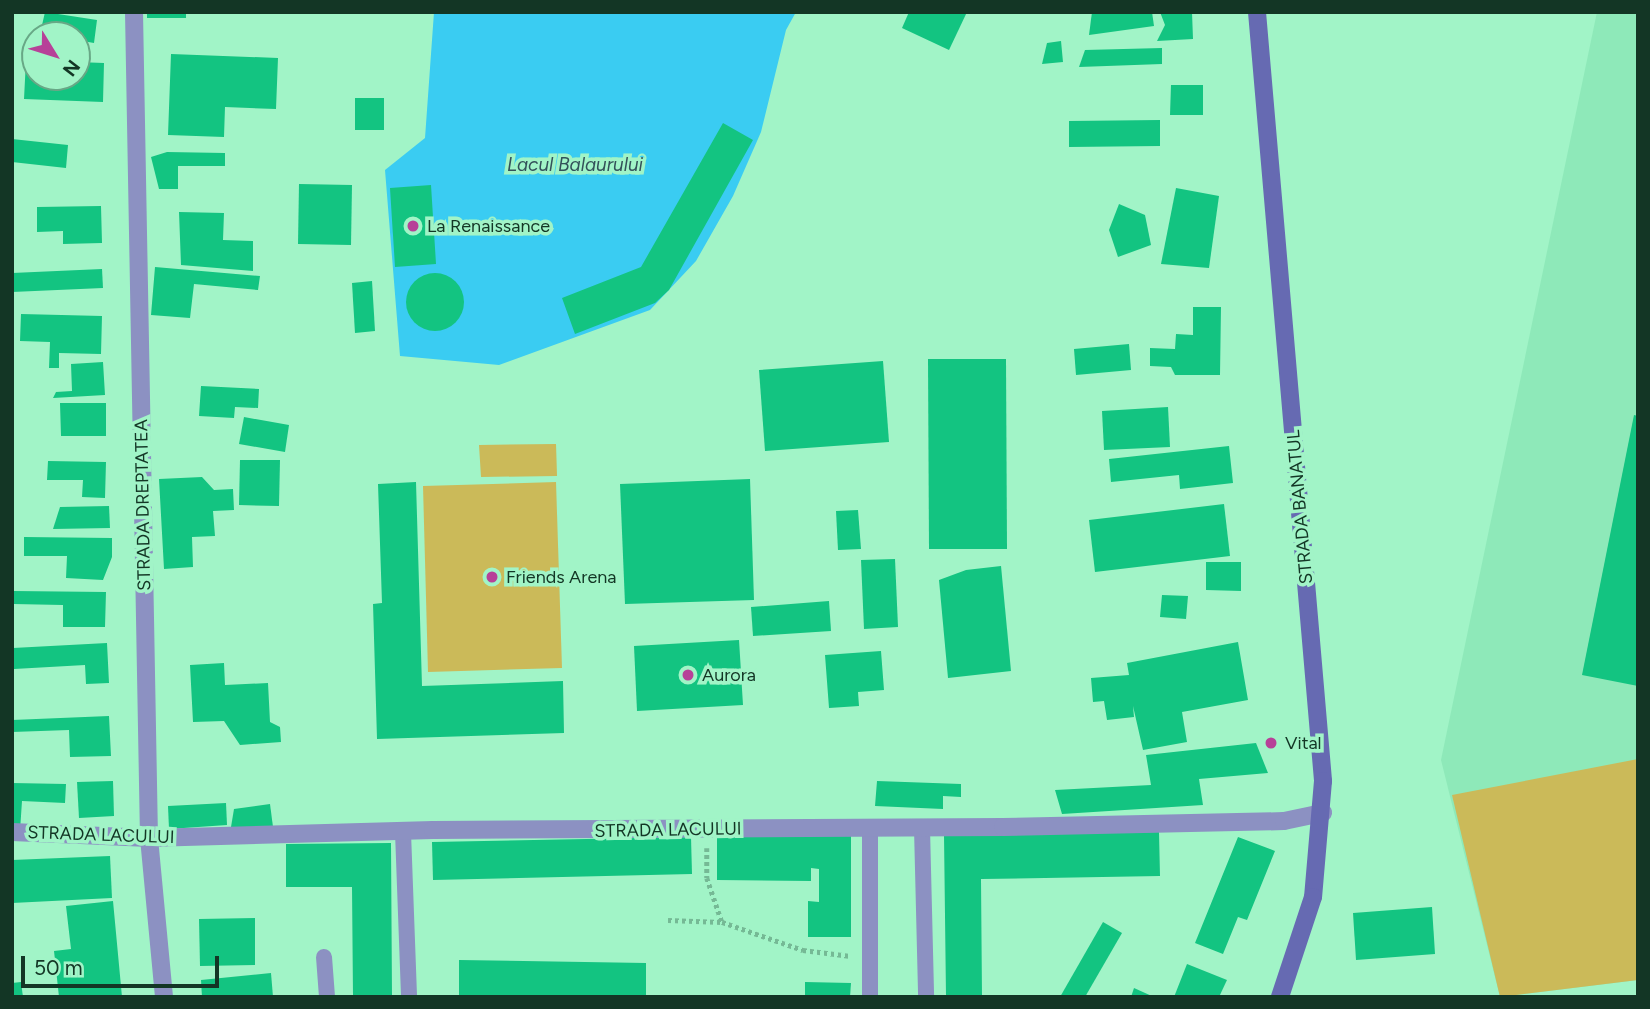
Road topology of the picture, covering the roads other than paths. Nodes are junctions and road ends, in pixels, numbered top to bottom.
1 (134, 12) edge
2 (1257, 12) edge
3 (1323, 813) junction
4 (870, 828) junction
5 (922, 828) junction
6 (12, 832) edge
7 (403, 832) junction
8 (149, 838) junction
9 (324, 957) dead end
10 (164, 997) edge
11 (327, 997) edge
12 (409, 997) edge
13 (870, 997) edge
14 (926, 997) edge
15 (1280, 997) edge

1 - 8 street, STRADA DREPTATEA
2 - 3 main road, STRADA BANATUL
3 - 5 street, STRADA LACULUI
3 - 15 main road, STRADA BANATUL
4 - 5 street, STRADA LACULUI
4 - 7 street, STRADA LACULUI
4 - 13 lane
5 - 14 lane
6 - 8 street, STRADA LACULUI
7 - 8 street, STRADA LACULUI
7 - 12 lane
8 - 10 street, STRADA DREPTATEA
9 - 11 lane

